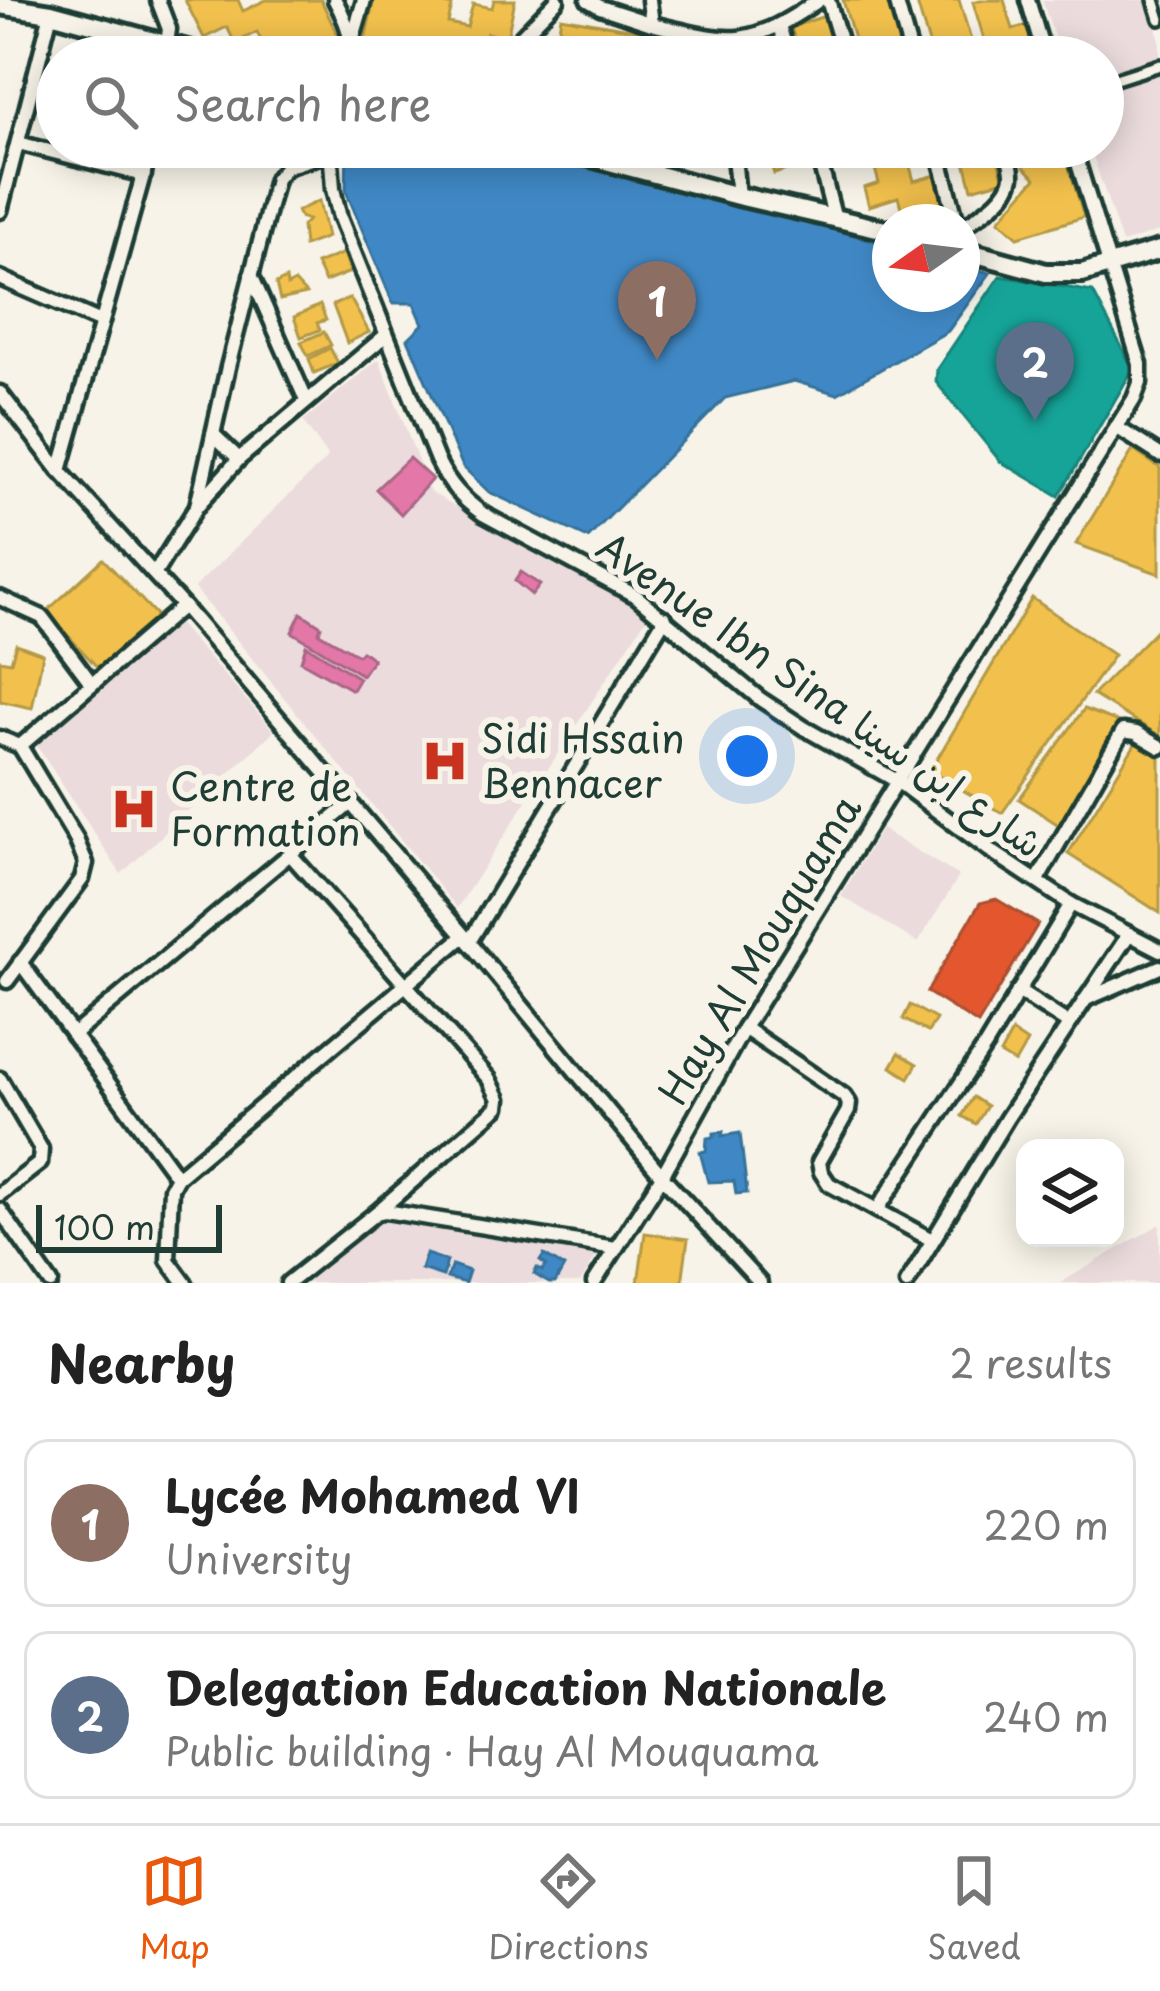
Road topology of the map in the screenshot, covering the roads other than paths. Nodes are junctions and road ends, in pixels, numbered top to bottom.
1 (335, 0) edge
2 (364, 0) edge
3 (557, 0) edge
4 (588, 0) edge
5 (650, 0) edge
6 (819, 0) edge
7 (828, 0) edge
8 (896, 0) edge
9 (1028, 0) edge
10 (1154, 0) edge
11 (162, 2) edge
12 (4, 3) edge
13 (50, 13) junction
14 (1160, 19) edge
15 (652, 24) junction
16 (779, 26) junction
17 (44, 36) edge
18 (129, 36) edge
19 (171, 36) edge
20 (347, 36) edge
21 (355, 36) edge
22 (521, 36) edge
23 (706, 36) edge
24 (756, 36) edge
25 (782, 36) edge
26 (839, 36) edge
27 (906, 36) edge
28 (1039, 36) edge
29 (1160, 65) edge
30 (36, 70) edge
31 (1124, 76) edge
32 (18, 143) junction
33 (36, 148) edge
34 (116, 168) edge
35 (146, 168) edge
36 (285, 168) edge
37 (331, 168) edge
38 (632, 168) edge
39 (735, 168) edge
40 (821, 168) edge
41 (943, 168) edge
42 (1011, 168) edge
43 (1079, 168) edge
44 (144, 175) junction
45 (738, 196) junction
46 (954, 204) edge
47 (0, 211) edge
48 (980, 214) edge
49 (834, 216) junction
50 (872, 226) edge
51 (1160, 250) edge
52 (980, 252) edge
53 (1109, 266) junction
54 (251, 275) junction
55 (0, 278) edge
56 (101, 322) junction
57 (386, 335) junction
58 (0, 393) edge
59 (306, 400) junction
60 (1116, 427) junction
61 (213, 434) junction
62 (1160, 455) edge
63 (239, 459) junction
64 (60, 471) junction
65 (197, 506) junction
66 (155, 573) junction
67 (0, 598) edge
68 (183, 606) junction
69 (665, 618) junction
70 (92, 684) junction
71 (0, 739) edge
72 (20, 746) junction
73 (1160, 747) edge
74 (897, 781) junction
75 (351, 803) junction
76 (290, 854) junction
77 (1037, 881) junction
78 (1071, 904) junction
79 (1129, 934) junction
80 (466, 939) junction
81 (1160, 950) edge
82 (20, 962) junction
83 (1160, 967) edge
84 (2, 980) edge
85 (406, 985) junction
86 (1018, 991) junction
87 (1085, 999) junction
88 (1068, 1023) junction
89 (744, 1028) junction
90 (73, 1034) junction
91 (0, 1079) edge
92 (662, 1176) junction
93 (177, 1177) junction
94 (0, 1194) edge
95 (0, 1210) edge
96 (877, 1210) junction
97 (376, 1214) junction
98 (932, 1240) junction
99 (615, 1248) junction
100 (50, 1283) edge
101 (185, 1283) edge
102 (288, 1283) edge
103 (594, 1283) edge
104 (760, 1283) edge
105 (907, 1283) edge

1 - 20 street
2 - 21 street
3 - 22 street
4 - 15 street
5 - 15 street
6 - 16 street
7 - 26 street
8 - 27 street
9 - 28 street
10 - 14 street
11 - 19 street
12 - 13 main road
13 - 17 street
13 - 18 main road
15 - 23 street
16 - 24 street
16 - 25 street
29 - 31 street
30 - 32 street
32 - 33 street
32 - 47 street
34 - 44 street
35 - 44 street
36 - 54 street
37 - 57 street, Avenue Ibn Sina شارع ابن سينا
38 - 45 main road
39 - 45 street
40 - 49 street
41 - 46 street
42 - 48 street
43 - 53 street, Hay Al Mouquama
44 - 56 street
45 - 49 main road
49 - 50 main road
51 - 53 main road
52 - 53 main road
53 - 60 street, Hay Al Mouquama
54 - 59 street
54 - 61 street
55 - 56 street
56 - 64 street
57 - 59 street
57 - 69 street, Avenue Ibn Sina شارع ابن سينا
58 - 64 street
59 - 63 street
60 - 62 street
60 - 74 street, Hay Al Mouquama
61 - 63 street
61 - 65 street
63 - 65 street
64 - 66 street
65 - 66 street
66 - 68 street
67 - 70 street
68 - 70 street
68 - 75 street
69 - 74 street, Avenue Ibn Sina شارع ابن سينا
69 - 80 street
70 - 72 street
71 - 72 street
72 - 82 street
73 - 77 street
74 - 77 street, Avenue Ibn Sina شارع ابن سينا
74 - 89 street, Hay Al Mouquama
75 - 76 street
75 - 80 street
76 - 85 street
76 - 90 street
77 - 78 street, Avenue Ibn Sina شارع ابن سينا
78 - 79 street, Avenue Ibn Sina شارع ابن سينا
78 - 86 street
79 - 81 street, Avenue Ibn Sina شارع ابن سينا
79 - 87 street
80 - 85 street
80 - 92 street
82 - 84 street
82 - 90 street
83 - 87 street
85 - 93 street
85 - 97 street
86 - 88 street
86 - 96 street
87 - 88 street
88 - 98 street
89 - 92 street, Hay Al Mouquama
89 - 96 street
90 - 93 street
91 - 94 street
92 - 99 street, Hay Al Mouquama
92 - 104 street
93 - 101 street
95 - 100 street
96 - 98 street
97 - 99 street
97 - 102 street
98 - 105 street
99 - 103 street, Hay Al Mouquama

